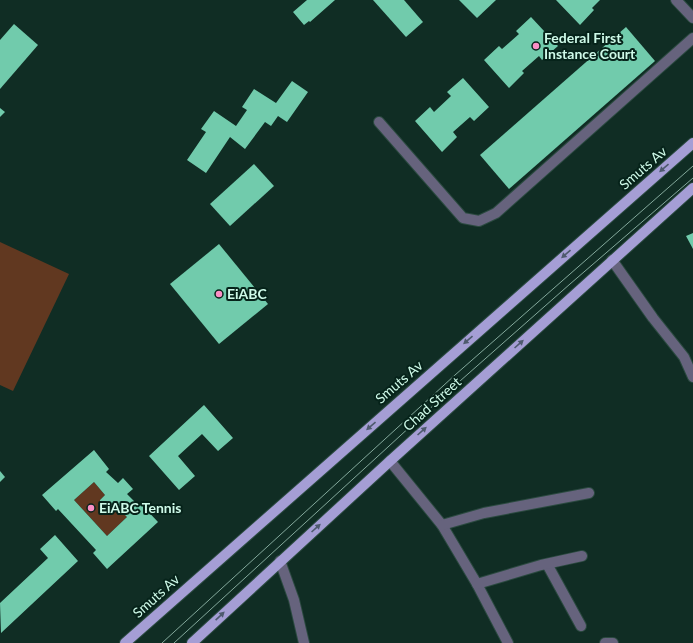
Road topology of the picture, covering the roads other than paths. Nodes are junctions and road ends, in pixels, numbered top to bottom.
1 (676, 0) edge
2 (693, 18) edge
3 (693, 38) edge
4 (379, 122) dead end
5 (693, 143) edge
6 (693, 188) edge
7 (612, 260) junction
8 (693, 377) edge
9 (390, 461) junction
10 (589, 493) dead end
11 (442, 525) junction
12 (582, 556) dead end
13 (280, 561) junction
14 (547, 564) junction
15 (477, 584) junction
16 (581, 626) dead end
17 (125, 643) edge
18 (192, 643) edge
19 (304, 643) edge
20 (508, 643) edge
21 (606, 643) edge
22 (613, 643) edge

1 - 2 street
3 - 4 street
5 -> 17 main road, Smuts Av
6 - 7 main road, Chad Street
7 - 8 street
9 -> 7 main road, Chad Street
9 - 11 street
13 -> 9 main road, Chad Street
10 - 11 street
11 - 15 street
12 - 14 street
18 -> 13 main road, Chad Street
13 - 19 street
14 - 15 street
14 - 16 street
15 - 20 street
21 - 22 street

